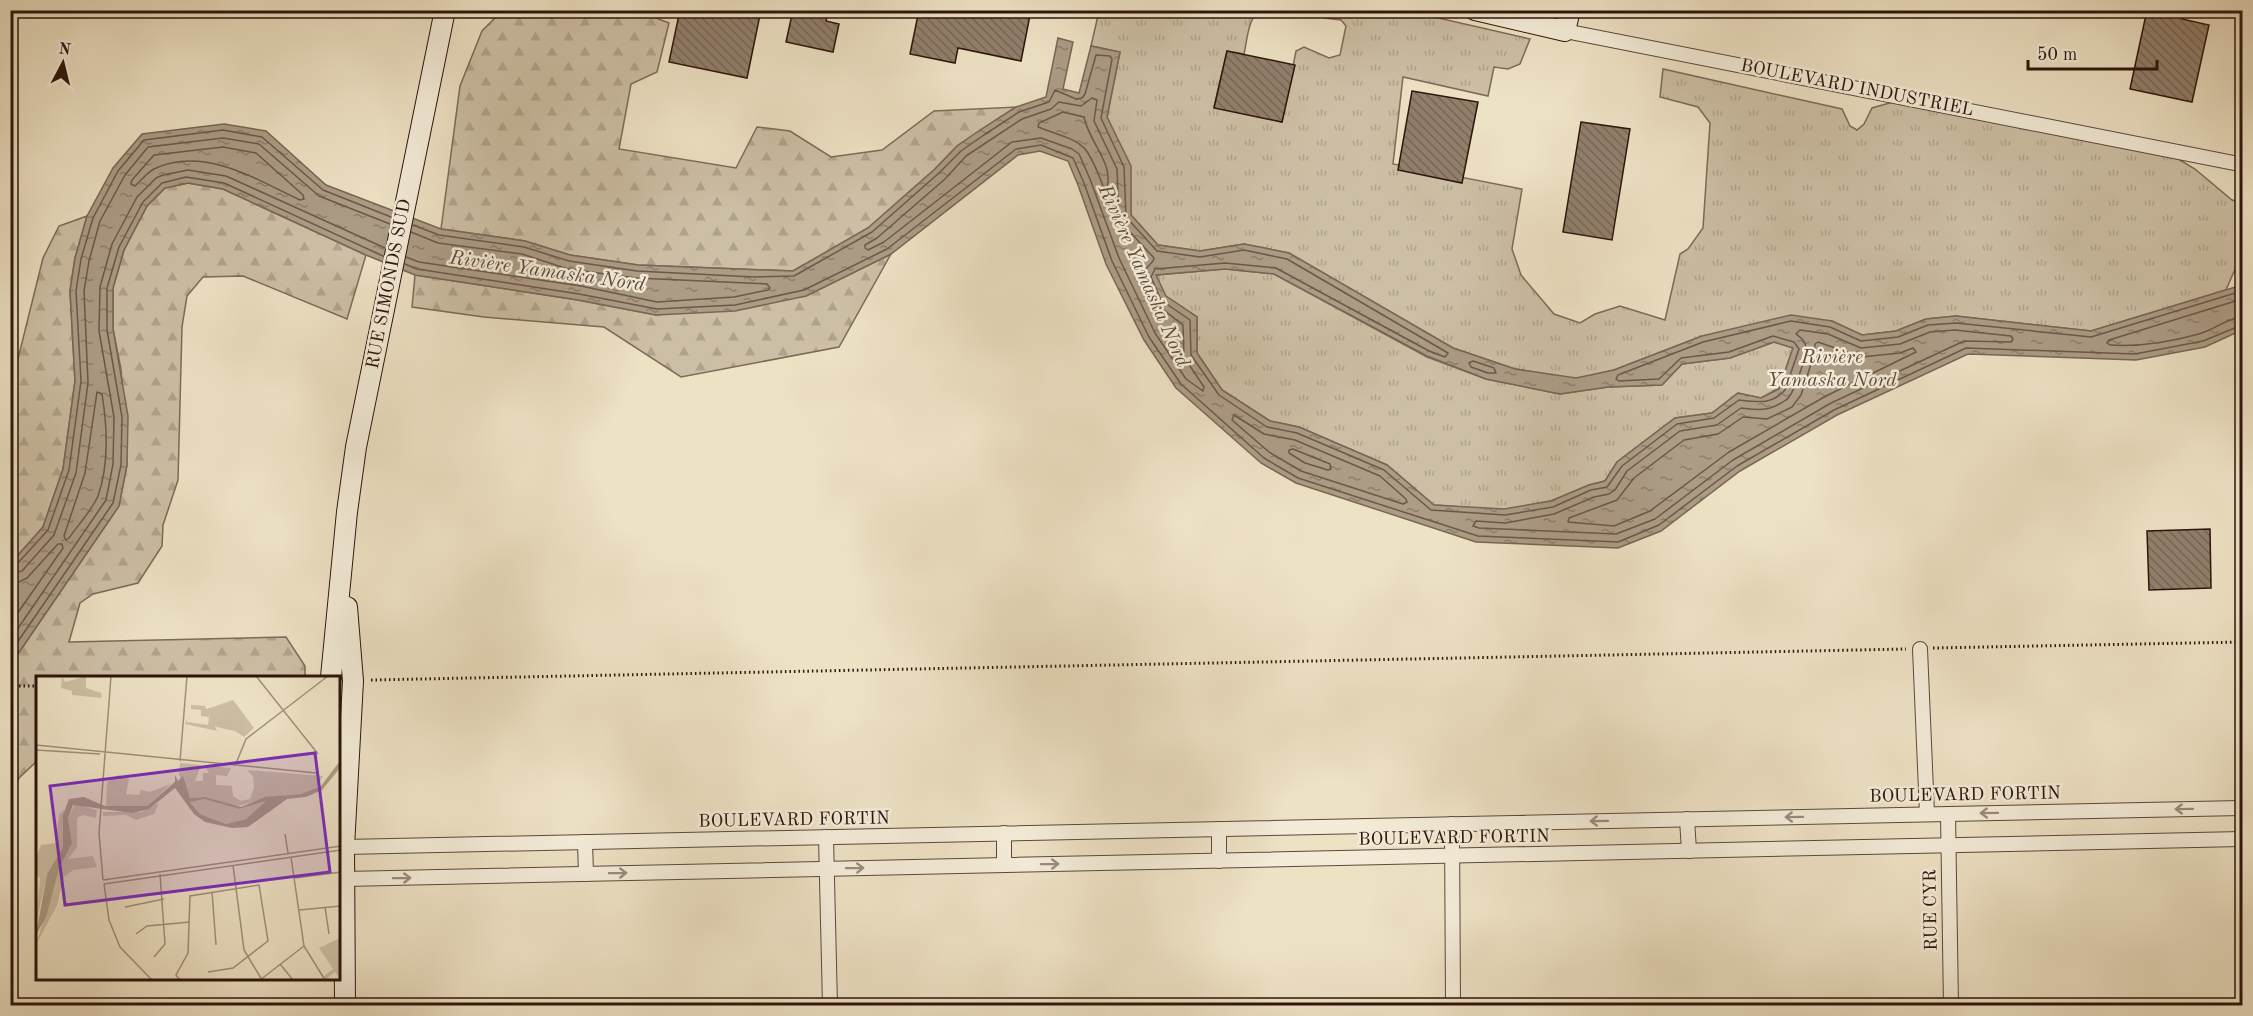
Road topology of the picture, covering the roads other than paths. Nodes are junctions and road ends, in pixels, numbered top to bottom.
1 (445, 10) edge
2 (1474, 10) edge
3 (1570, 10) edge
4 (1564, 31) junction
5 (2239, 164) dead end
6 (343, 560) junction
7 (1920, 648) road end
8 (331, 676) edge
9 (340, 799) edge
10 (2242, 808) edge
11 (1927, 814) junction
12 (1948, 814) junction
13 (1687, 819) junction
14 (1452, 824) junction
15 (1219, 829) junction
16 (1004, 833) junction
17 (826, 837) junction
18 (2242, 839) edge
19 (585, 842) junction
20 (1948, 845) junction
21 (344, 847) junction
22 (1689, 851) junction
23 (1452, 856) junction
24 (1219, 861) junction
25 (1004, 865) junction
26 (827, 869) junction
27 (586, 874) junction
28 (344, 879) junction
29 (345, 1005) edge
30 (830, 1005) edge
31 (1453, 1005) edge
32 (1950, 1005) edge

1 - 6 street, RUE SIMONDS SUD
2 - 4 street, BOULEVARD INDUSTRIEL
3 - 4 street
4 - 5 street, BOULEVARD INDUSTRIEL
6 - 8 street, RUE SIMONDS SUD
6 - 21 street, RUE SIMONDS SUD
7 - 11 street
9 - 21 street, RUE SIMONDS SUD
10 -> 12 street, BOULEVARD FORTIN
11 - 12 street, BOULEVARD FORTIN
11 -> 13 street, BOULEVARD FORTIN
12 - 20 street, RUE CYR
13 -> 14 street, BOULEVARD FORTIN
13 - 22 street
14 - 15 street, BOULEVARD FORTIN
14 - 23 street
15 - 16 street, BOULEVARD FORTIN
15 - 24 street
16 - 17 street, BOULEVARD FORTIN
16 - 25 street
17 - 19 street, BOULEVARD FORTIN
17 - 26 street
18 - 20 street, BOULEVARD FORTIN
19 - 21 street, BOULEVARD FORTIN
19 - 27 street
20 - 22 street, BOULEVARD FORTIN
20 - 32 street, RUE CYR
21 - 28 street, RUE SIMONDS SUD
22 - 23 street, BOULEVARD FORTIN
23 - 24 street, BOULEVARD FORTIN
23 - 31 street
25 -> 24 street, BOULEVARD FORTIN
26 -> 25 street, BOULEVARD FORTIN
27 -> 26 street, BOULEVARD FORTIN
26 - 30 street
28 -> 27 street, BOULEVARD FORTIN
28 - 29 street, RUE SIMONDS SUD

